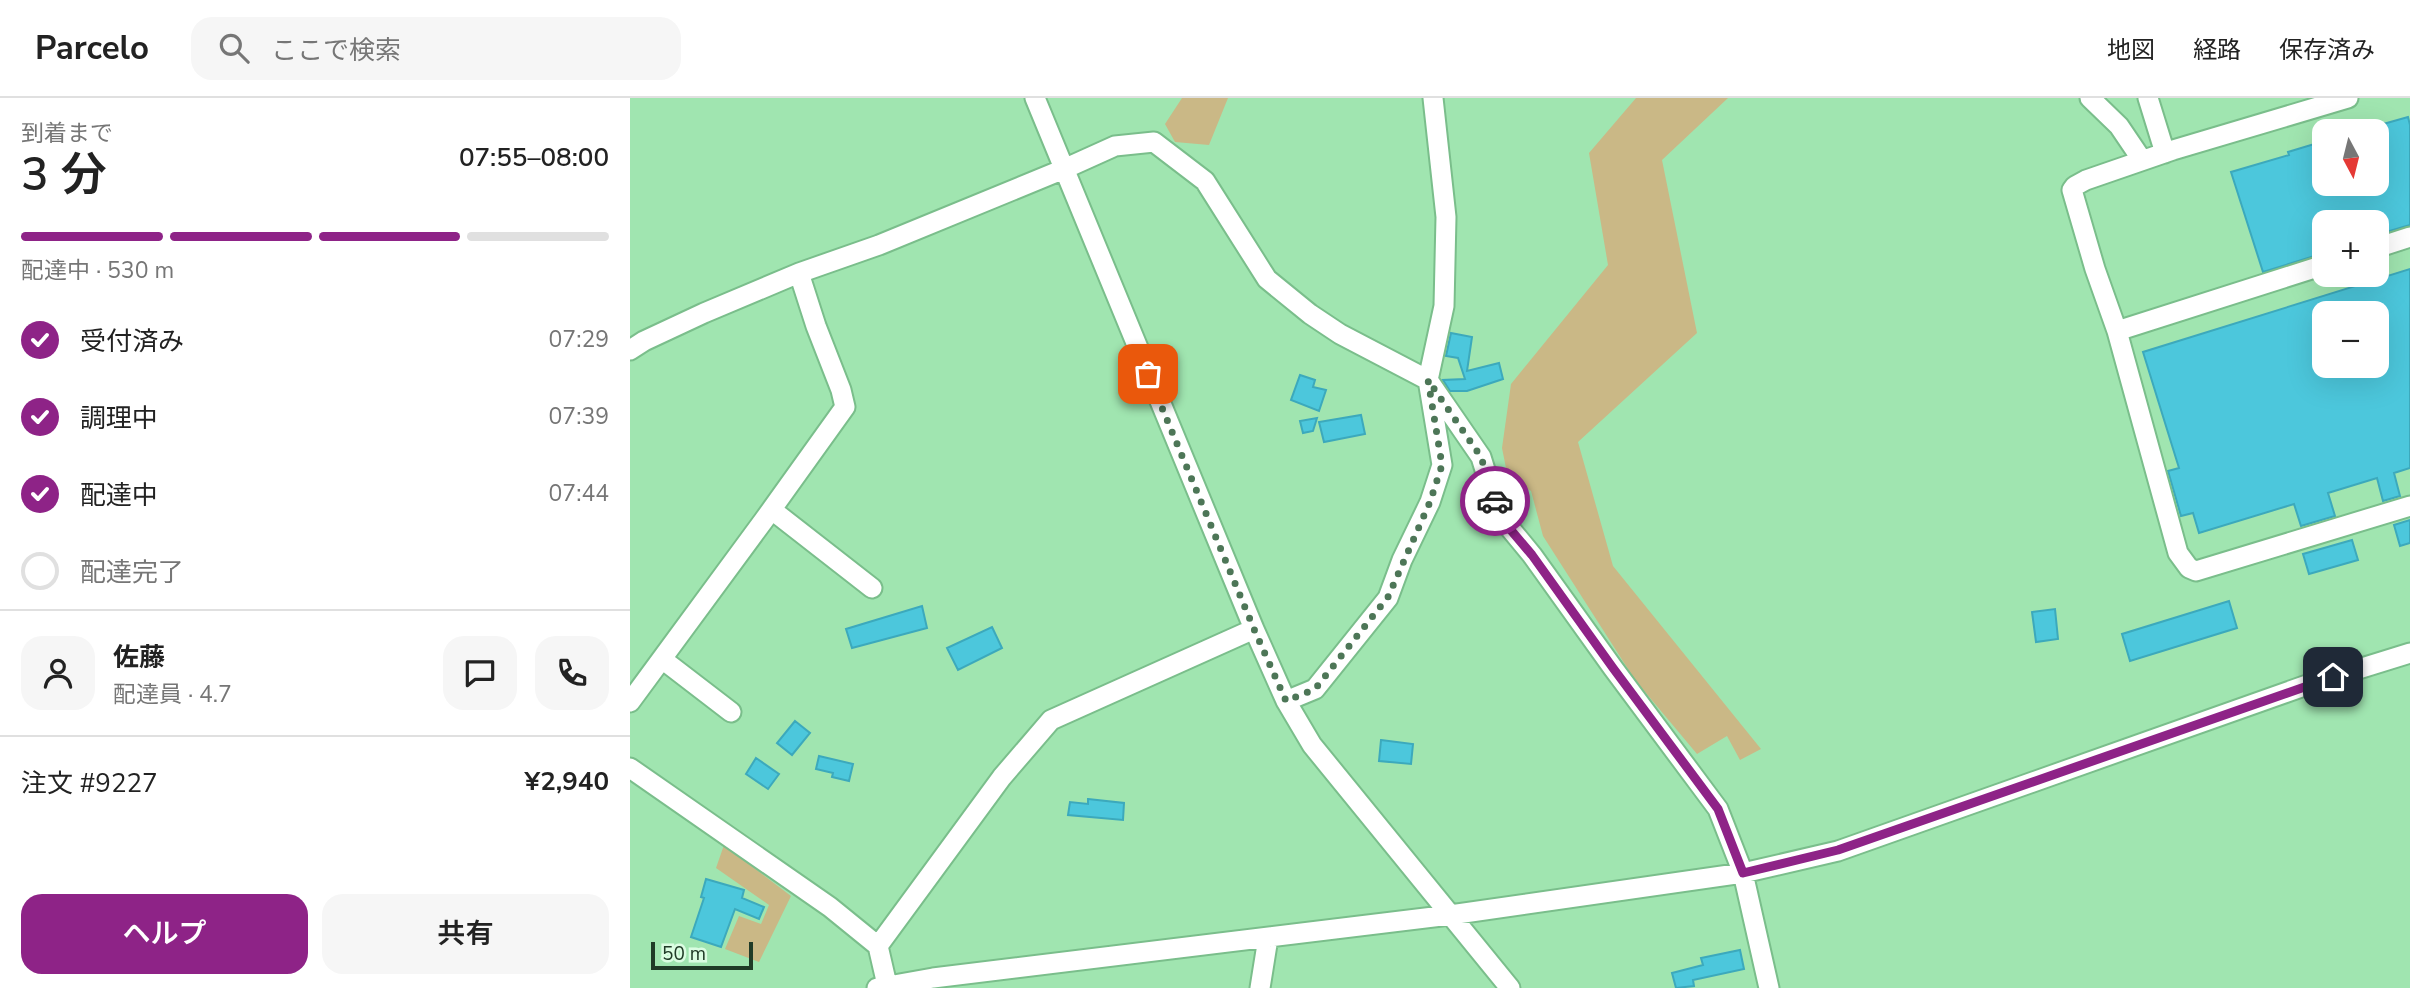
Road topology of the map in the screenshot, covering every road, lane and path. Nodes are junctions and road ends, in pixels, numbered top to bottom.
1 (1035, 98) edge
2 (1433, 98) edge
3 (2090, 98) edge
4 (2148, 98) edge
5 (2348, 98) edge
6 (2165, 153) junction
7 (2142, 160) junction
8 (1064, 169) junction
9 (2410, 237) edge
10 (2389, 244) edge
11 (2312, 269) edge
12 (799, 273) junction
13 (2117, 331) junction
14 (630, 350) edge
15 (1428, 380) junction
16 (2410, 506) edge
17 (772, 510) junction
18 (873, 588) dead end
19 (1254, 629) junction
20 (2410, 653) edge
21 (662, 659) junction
22 (1286, 701) junction
23 (630, 702) edge
24 (730, 712) dead end
25 (630, 768) edge
26 (1743, 873) junction
27 (1450, 915) junction
28 (1268, 938) junction
29 (878, 946) junction
30 (939, 983) edge
31 (883, 987) edge
32 (1260, 988) edge
33 (1510, 988) edge
34 (1769, 988) edge

1 - 8 street
2 - 15 street
3 - 7 street
4 - 6 street
5 - 6 street
6 - 7 street
7 - 13 street
8 - 12 street
8 - 15 street
8 - 19 street
9 - 10 street
11 - 13 street
12 - 14 street
12 - 17 street
13 - 16 street
15 - 22 street
15 - 26 street
17 - 18 street
17 - 21 street
19 - 22 street
19 - 29 street
20 - 26 street
21 - 23 street
21 - 24 street
22 - 27 street
25 - 29 street
26 - 27 street
26 - 34 street
27 - 28 street
27 - 33 street
28 - 30 street
28 - 32 street
29 - 31 street
30 - 31 street

